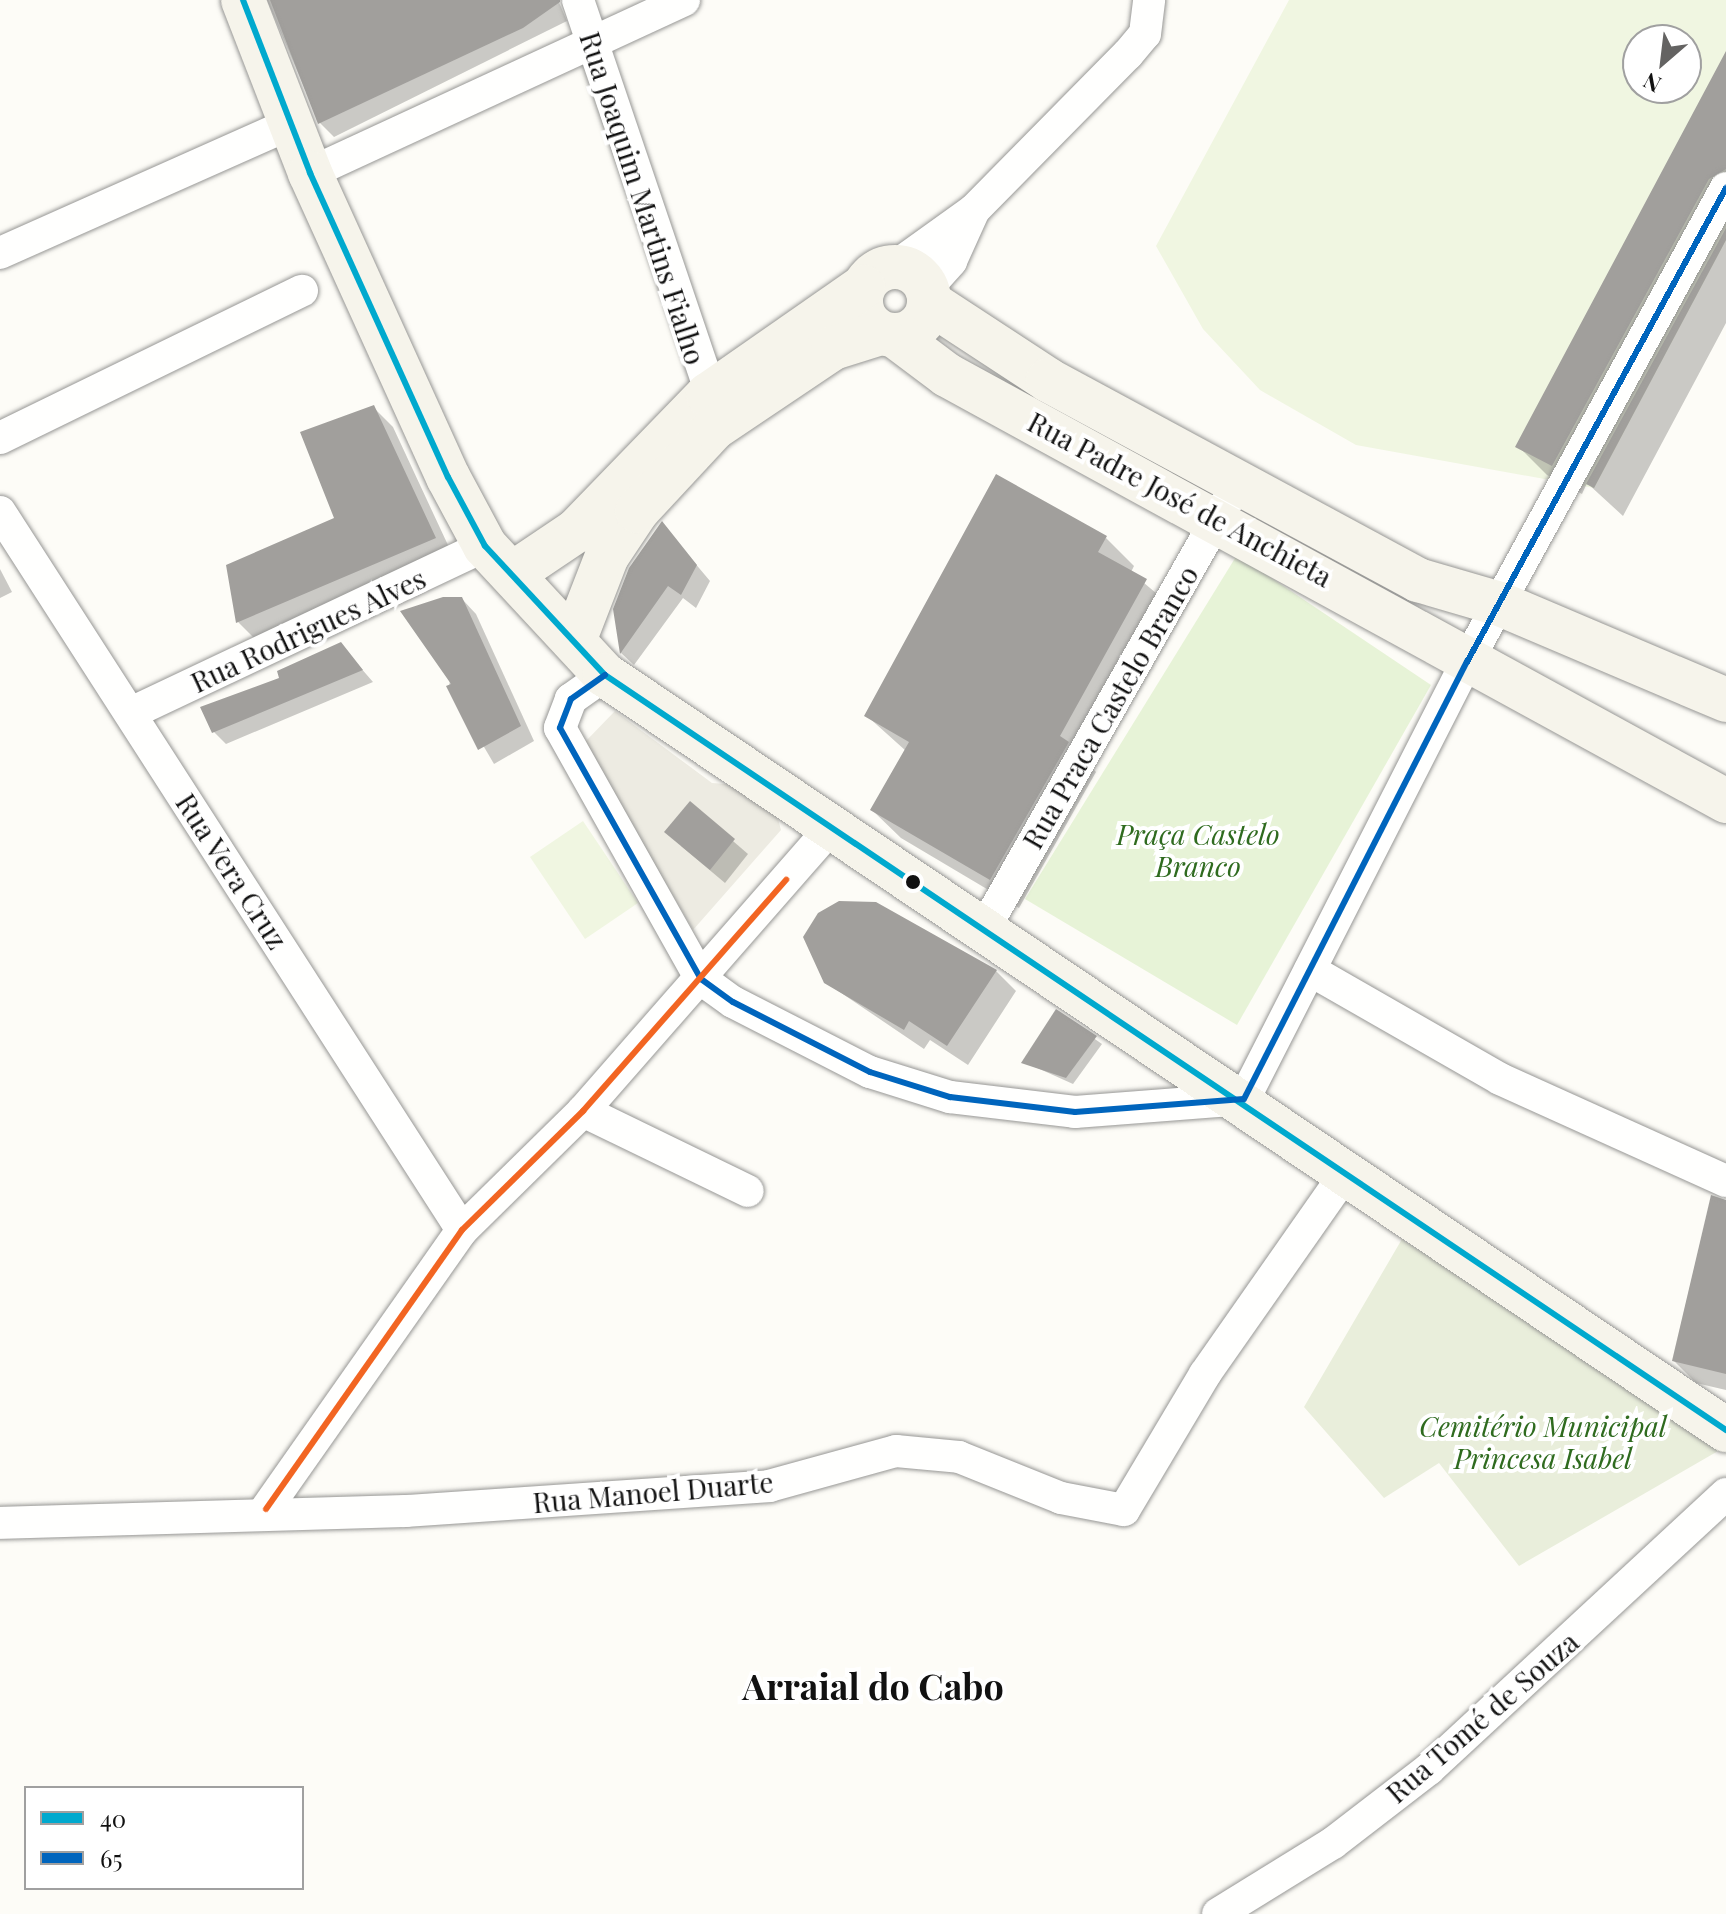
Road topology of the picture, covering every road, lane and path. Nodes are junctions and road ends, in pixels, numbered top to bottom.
1 (243, 0) edge
2 (578, 0) edge
3 (684, 0) edge
4 (1151, 6) edge
5 (595, 46) junction
6 (290, 124) junction
7 (310, 173) junction
8 (1726, 188) edge
9 (0, 253) edge
10 (904, 286) junction
11 (302, 291) dead end
12 (888, 334) junction
13 (715, 409) junction
14 (0, 438) edge
15 (1227, 501) junction
16 (0, 512) edge
17 (592, 544) junction
18 (499, 560) junction
19 (1500, 604) junction
20 (574, 641) junction
21 (1467, 662) junction
22 (605, 675) junction
23 (1726, 700) edge
24 (131, 713) junction
25 (1726, 801) edge
26 (828, 831) junction
27 (983, 931) junction
28 (1310, 970) junction
29 (701, 979) junction
30 (1244, 1099) junction
31 (583, 1111) junction
32 (1346, 1173) junction
33 (1726, 1181) edge
34 (748, 1191) dead end
35 (462, 1230) junction
36 (1726, 1430) edge
37 (1726, 1494) edge
38 (266, 1509) junction
39 (0, 1523) edge
40 (1218, 1914) edge

1 - 6 main road
2 - 5 street, Rua Joaquim Martins Fialho
3 - 5 street
4 - 10 street, Rua Rodrigues Alves
5 - 7 street
5 - 13 street, Rua Joaquim Martins Fialho
6 - 7 main road
6 - 9 street
7 - 18 main road
8 - 19 street
10 - 12 main road
10 - 12 main road
10 - 13 main road, Rua Rodrigues Alves
10 - 15 main road, Rua Padre José de Anchieta
11 - 14 street
12 - 13 main road, Rua Rodrigues Alves
12 - 15 main road, Rua Padre José de Anchieta
13 - 17 main road, Rua Rodrigues Alves
15 - 19 main road, Rua Padre José de Anchieta
15 - 21 main road, Rua Padre José de Anchieta
15 - 27 street, Rua Praca Castelo Branco
16 - 24 street, Rua Vera Cruz
17 - 18 main road, Rua Rodrigues Alves
17 - 20 main road, Rua Rodrigues Alves
18 - 20 main road
18 - 24 street, Rua Rodrigues Alves
19 - 21 street
19 - 23 main road, Rua Padre José de Anchieta
20 - 22 main road
21 - 25 main road, Rua Padre José de Anchieta
21 - 28 street
22 - 26 main road
22 - 29 street
24 - 35 street, Rua Vera Cruz
26 - 27 main road
26 - 29 street
27 - 30 main road
28 - 30 street
28 - 33 street
29 - 30 street
29 - 31 street
30 - 32 main road
31 - 34 street
31 - 35 street
32 - 36 main road
32 - 38 street, Rua Manoel Duarte
35 - 38 street
37 - 40 street, Rua Tomé de Souza
38 - 39 street, Rua Manoel Duarte

